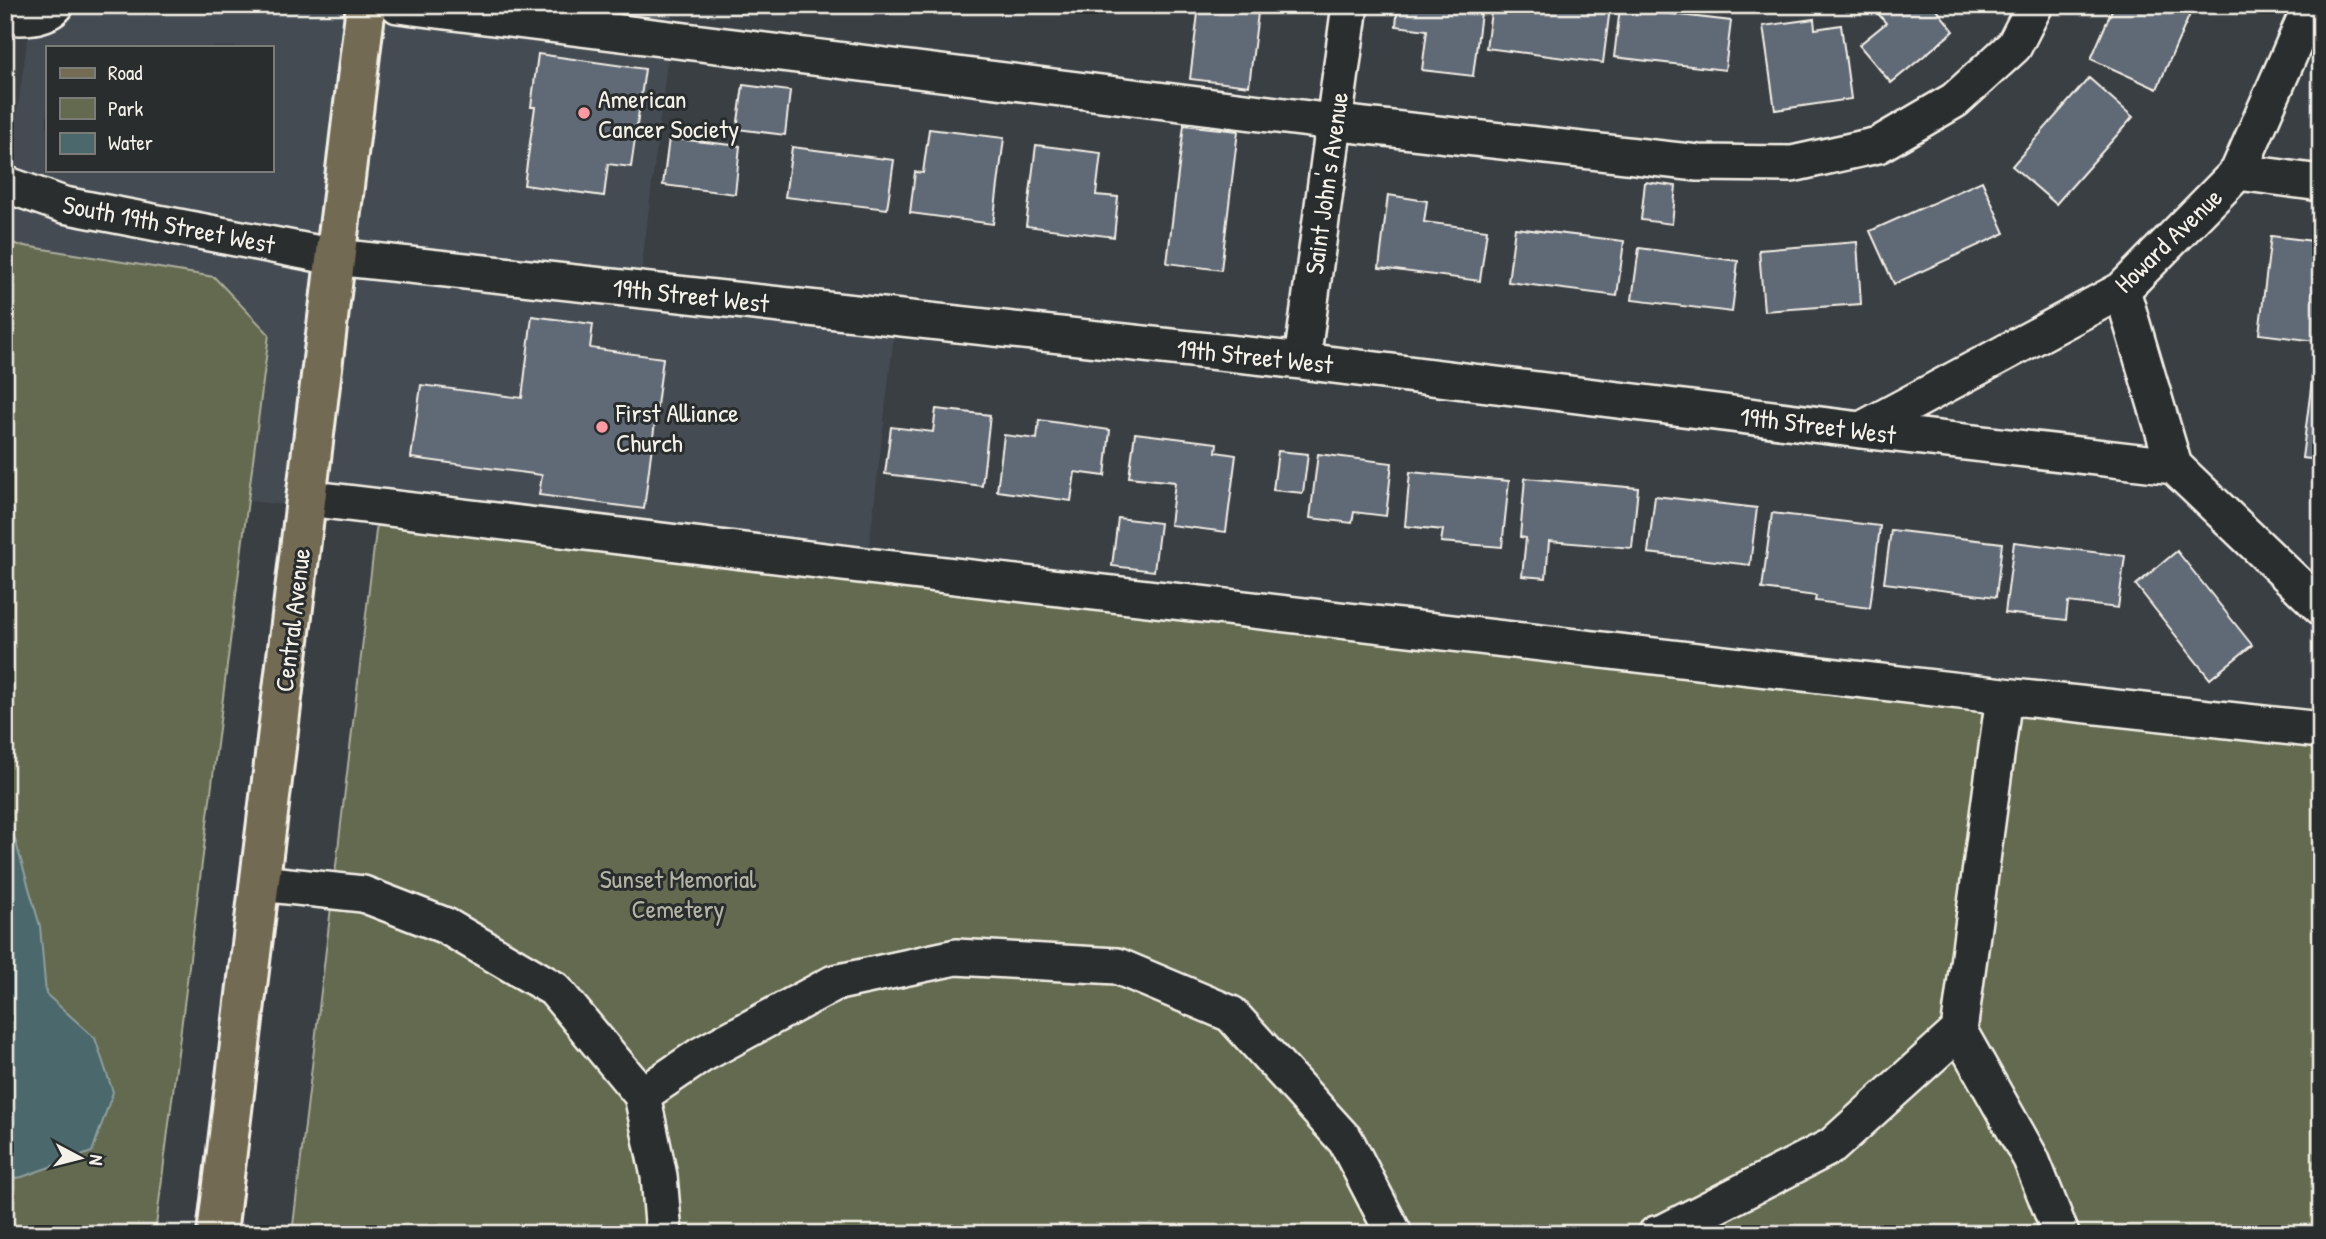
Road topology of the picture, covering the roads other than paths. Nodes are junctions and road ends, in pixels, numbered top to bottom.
1 (56, 5) edge
2 (366, 5) edge
3 (398, 5) edge
4 (1350, 5) edge
5 (2035, 5) edge
6 (2311, 5) edge
7 (5, 16) edge
8 (1334, 122) junction
9 (2238, 172) junction
10 (2321, 183) edge
11 (5, 184) edge
12 (335, 257) junction
13 (2122, 290) junction
14 (1302, 361) junction
15 (1861, 430) junction
16 (2174, 466) junction
17 (306, 498) junction
18 (2321, 607) edge
19 (2004, 696) junction
20 (2321, 730) edge
21 (260, 883) junction
22 (1959, 1031) junction
23 (642, 1095) junction
24 (217, 1234) edge
25 (664, 1234) edge
26 (1394, 1234) edge
27 (1656, 1234) edge
28 (2062, 1234) edge

1 - 7 street
2 - 12 main road, Central Avenue
3 - 8 street
4 - 8 street, Saint John's Avenue
5 - 8 street
6 - 9 street, Howard Avenue
8 - 14 street, Saint John's Avenue
9 - 10 street
9 - 13 street, Howard Avenue
11 - 12 street, South 19th Street West
12 - 14 street, 19th Street West
12 - 17 main road, Central Avenue
13 - 15 street, Howard Avenue
13 - 16 street
14 - 15 street, 19th Street West
15 - 16 street, 19th Street West
16 - 18 street
17 - 19 street
17 - 21 main road, Central Avenue
19 - 20 street
19 - 22 street
21 - 23 street
21 - 24 main road, Central Avenue
22 - 27 street
22 - 28 street
23 - 25 street
23 - 26 street

